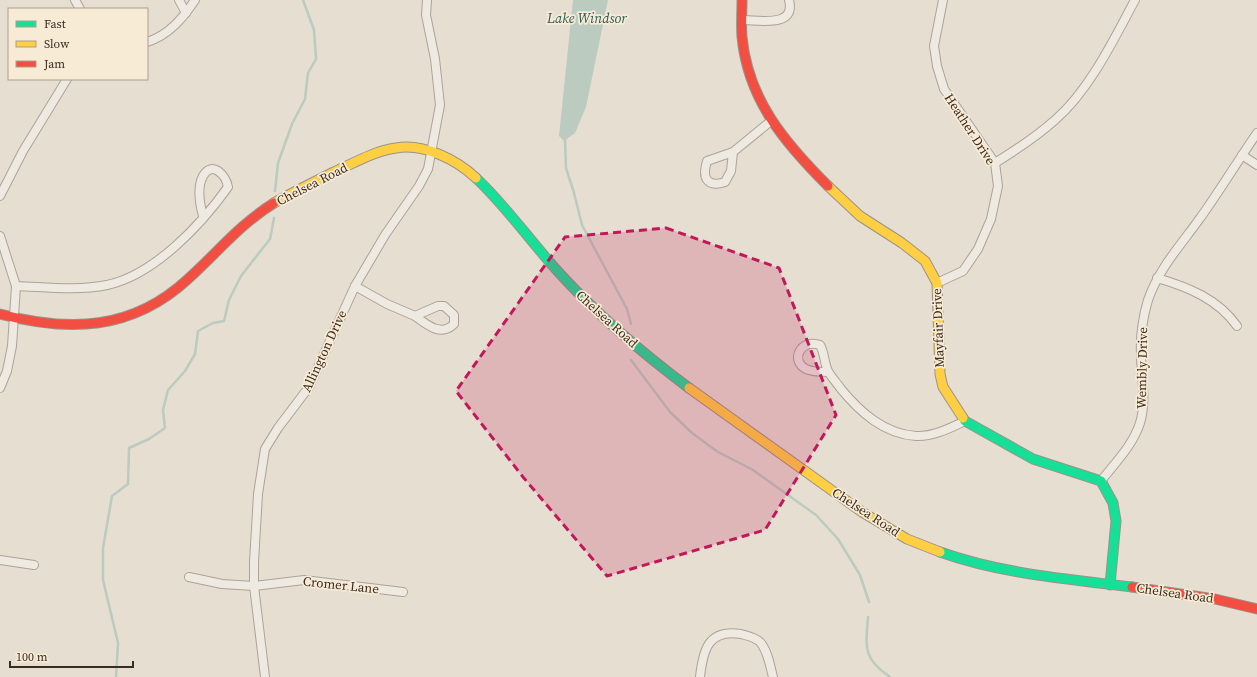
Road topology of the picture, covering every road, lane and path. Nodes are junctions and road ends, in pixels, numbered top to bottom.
1 (179, 0) edge
2 (195, 0) edge
3 (427, 0) edge
4 (742, 0) edge
5 (790, 0) edge
6 (943, 0) edge
7 (1135, 0) edge
8 (186, 13) junction
9 (742, 20) junction
10 (148, 42) edge
11 (66, 80) edge
12 (771, 121) junction
13 (1257, 133) edge
14 (432, 152) junction
15 (733, 152) dead end
16 (1242, 155) junction
17 (995, 162) junction
18 (1257, 165) edge
19 (0, 196) edge
20 (203, 216) junction
21 (0, 236) edge
22 (1157, 278) junction
23 (937, 283) junction
24 (16, 286) junction
25 (355, 286) junction
26 (0, 314) edge
27 (415, 316) dead end
28 (15, 318) junction
29 (1237, 326) dead end
30 (828, 372) dead end
31 (0, 388) edge
32 (965, 421) junction
33 (1101, 481) junction
34 (0, 560) edge
35 (34, 565) dead end
36 (189, 577) dead end
37 (1110, 585) junction
38 (254, 586) junction
39 (403, 592) dead end
40 (1257, 608) edge
41 (265, 677) edge
42 (700, 677) edge
43 (773, 677) edge

1 - 8 street
2 - 8 street
3 - 14 street, Allington Drive
4 - 9 street, Mayfair Drive
5 - 9 street
6 - 17 street, Heather Drive
7 - 17 street
8 - 10 street
9 - 12 street, Mayfair Drive
11 - 19 street
12 - 15 street
12 - 23 street, Mayfair Drive
13 - 16 street, Wembly Drive
14 - 25 street, Allington Drive
14 - 28 street, Chelsea Road
14 - 37 street, Chelsea Road
16 - 18 street
16 - 22 street, Wembly Drive
17 - 23 street, Heather Drive
20 - 20 street
20 - 24 street
21 - 24 street
22 - 29 street
22 - 33 street, Wembly Drive
23 - 32 street, Mayfair Drive
24 - 28 street
25 - 27 street
25 - 38 street, Allington Drive
26 - 28 street, Chelsea Road
28 - 31 street
30 - 32 street
32 - 33 street, Mayfair Drive
33 - 37 street
34 - 35 street
36 - 38 street, Cromer Lane
37 - 40 street, Chelsea Road
38 - 39 street, Cromer Lane
38 - 41 street, Allington Drive
42 - 43 street

